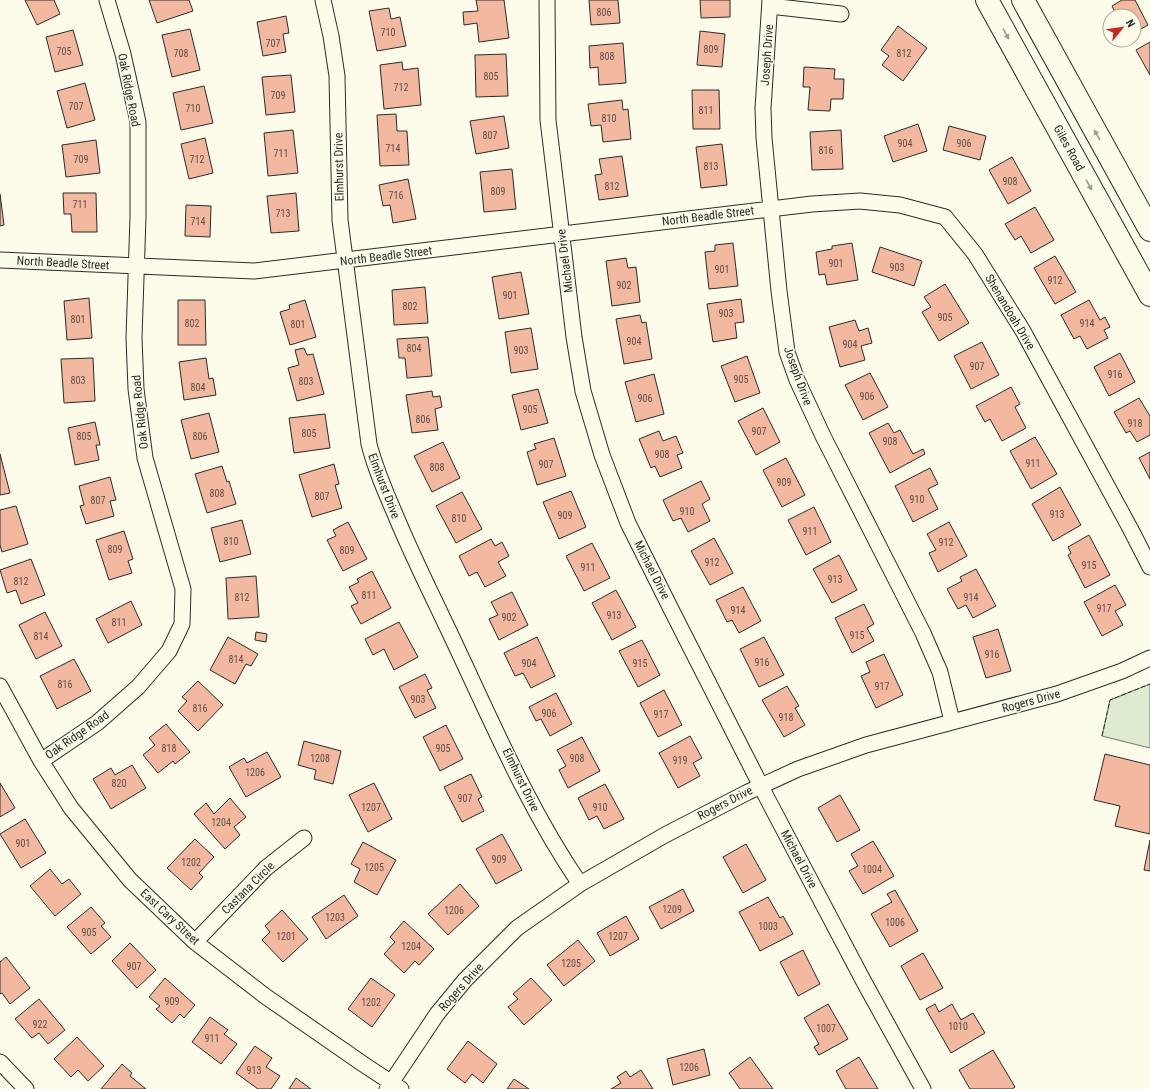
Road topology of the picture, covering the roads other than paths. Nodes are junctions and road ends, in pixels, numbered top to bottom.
1 (107, 0) edge
2 (323, 0) edge
3 (547, 0) edge
4 (987, 0) edge
5 (1023, 0) edge
6 (770, 3) edge
7 (841, 14) dead end
8 (771, 208) junction
9 (1150, 230) edge
10 (562, 234) junction
11 (0, 260) edge
12 (346, 261) junction
13 (136, 266) junction
14 (1150, 295) edge
15 (1150, 567) edge
16 (1150, 658) edge
17 (0, 686) edge
18 (952, 721) junction
19 (41, 760) junction
20 (761, 785) junction
21 (304, 838) dead end
22 (580, 884) junction
23 (195, 942) junction
24 (0, 1062) edge
25 (393, 1087) edge
26 (26, 1089) edge
27 (923, 1089) edge

1 - 13 street, Oak Ridge Road
2 - 12 street, Elmhurst Drive
3 - 10 street, Michael Drive
4 -> 14 main road, Giles Road
9 -> 5 main road
6 - 7 street
6 - 8 street, Joseph Drive
8 - 10 street, North Beadle Street
8 - 15 street, Shenandoah Drive
8 - 18 street, Joseph Drive
10 - 12 street, North Beadle Street
10 - 20 street, Michael Drive
11 - 13 street, North Beadle Street
12 - 13 street, North Beadle Street
12 - 22 street, Elmhurst Drive
13 - 19 street, Oak Ridge Road
16 - 18 street, Rogers Drive
17 - 19 street, East Cary Street
18 - 20 street, Rogers Drive
19 - 23 street, East Cary Street
20 - 22 street, Rogers Drive
20 - 27 street, Michael Drive
21 - 23 street, Castana Circle
22 - 25 street, Rogers Drive
23 - 25 street, East Cary Street
24 - 26 street

